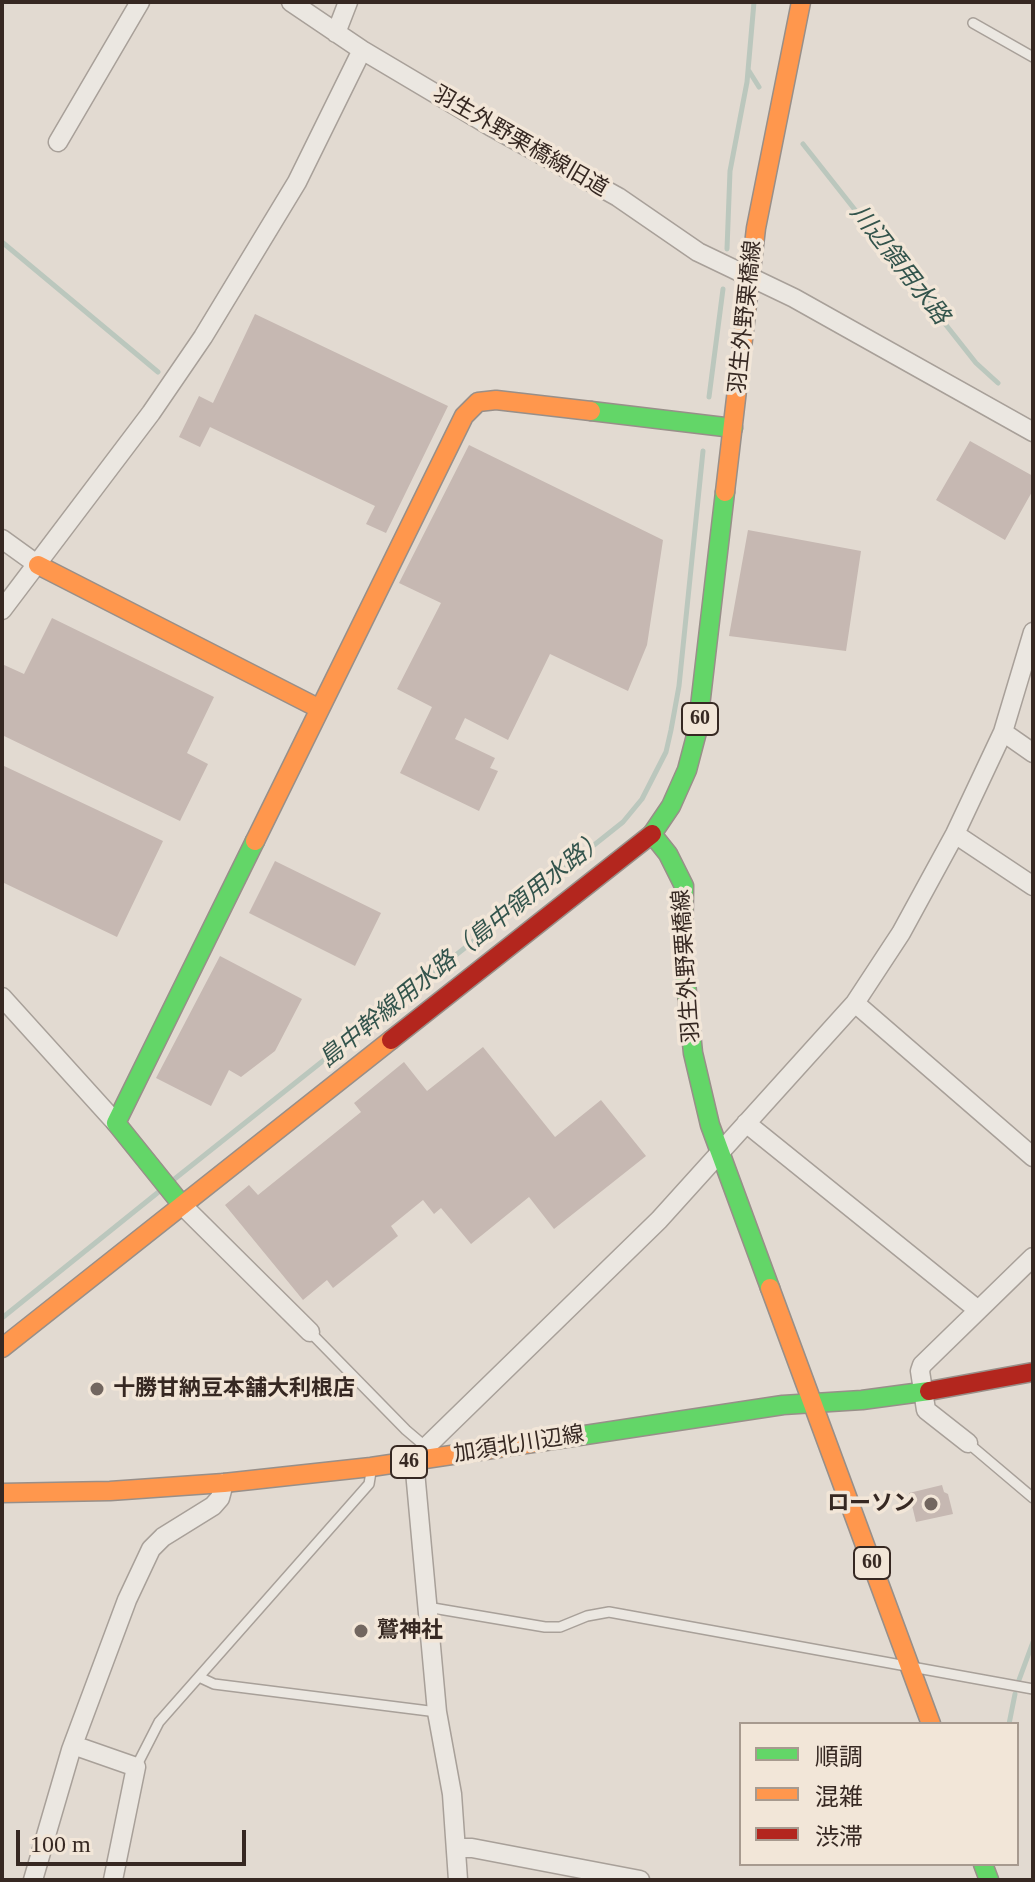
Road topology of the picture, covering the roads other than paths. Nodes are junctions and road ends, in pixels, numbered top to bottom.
1 (140, 2) edge
2 (291, 2) edge
3 (348, 2) edge
4 (801, 2) edge
5 (973, 23) dead end
6 (336, 33) junction
7 (362, 50) junction
8 (1033, 57) edge
9 (58, 142) dead end
10 (752, 278) junction
11 (733, 428) junction
12 (1033, 432) edge
13 (2, 539) edge
14 (38, 565) junction
15 (2, 610) edge
16 (1031, 643) edge
17 (318, 708) junction
18 (1003, 732) junction
19 (1033, 753) edge
20 (652, 834) junction
21 (955, 834) junction
22 (1033, 886) edge
23 (2, 997) edge
24 (855, 1003) junction
25 (116, 1123) junction
26 (746, 1123) junction
27 (720, 1153) junction
28 (1033, 1157) edge
29 (182, 1205) junction
30 (1033, 1257) edge
31 (978, 1310) junction
32 (310, 1332) joint
33 (2, 1348) edge
34 (1033, 1372) edge
35 (922, 1392) junction
36 (813, 1402) junction
37 (460, 1416) junction
38 (968, 1443) joint
39 (473, 1452) junction
40 (421, 1454) junction
41 (371, 1467) junction
42 (224, 1483) junction
43 (2, 1493) edge
44 (1033, 1498) edge
45 (427, 1607) junction
46 (910, 1667) junction
47 (199, 1677) junction
48 (1033, 1689) edge
49 (437, 1712) junction
50 (930, 1722) edge
51 (73, 1745) junction
52 (136, 1767) junction
53 (457, 1848) junction
54 (33, 1880) edge
55 (113, 1880) edge
56 (458, 1880) edge
57 (640, 1880) edge

1 - 9 street
2 - 6 street, 羽生外野栗橋線旧道
3 - 6 street
4 - 10 main road, 羽生外野栗橋線 / 60
5 - 8 lane
6 - 7 street, 羽生外野栗橋線旧道
7 - 10 street, 羽生外野栗橋線旧道
7 - 14 street
10 - 11 main road, 羽生外野栗橋線 / 60
10 - 12 street, 羽生外野栗橋線旧道
11 - 17 main road
11 - 20 main road, 羽生外野栗橋線 / 60
13 - 14 street
14 - 15 street
14 - 17 main road
16 - 18 street
17 - 25 main road
18 - 19 street
18 - 21 street
20 - 27 main road, 羽生外野栗橋線 / 60
20 - 29 main road
21 - 22 street
21 - 24 street
23 - 25 street
24 - 26 street
24 - 28 street
25 - 29 main road
26 - 27 street
26 - 31 street
27 - 36 main road, 羽生外野栗橋線 / 60
27 - 37 street
29 - 32 street
29 - 33 main road
30 - 31 street
31 - 35 street
32 - 40 lane
34 - 35 main road, 加須北川辺線 / 46
35 - 36 main road, 加須北川辺線 / 46
35 - 38 street
36 - 39 main road, 加須北川辺線 / 46
36 - 46 main road, 羽生外野栗橋線 / 60
37 - 39 street
37 - 40 street
38 - 44 lane
39 - 40 main road, 加須北川辺線 / 46
40 - 41 main road, 加須北川辺線 / 46
40 - 45 street
41 - 42 main road, 加須北川辺線 / 46
41 - 47 lane
42 - 43 main road, 加須北川辺線 / 46
42 - 51 street
45 - 46 lane
45 - 49 street
46 - 48 lane
46 - 50 main road, 羽生外野栗橋線 / 60
47 - 49 lane
47 - 52 lane
49 - 53 street
51 - 52 street
51 - 54 street
52 - 55 street
53 - 56 street
53 - 57 street

